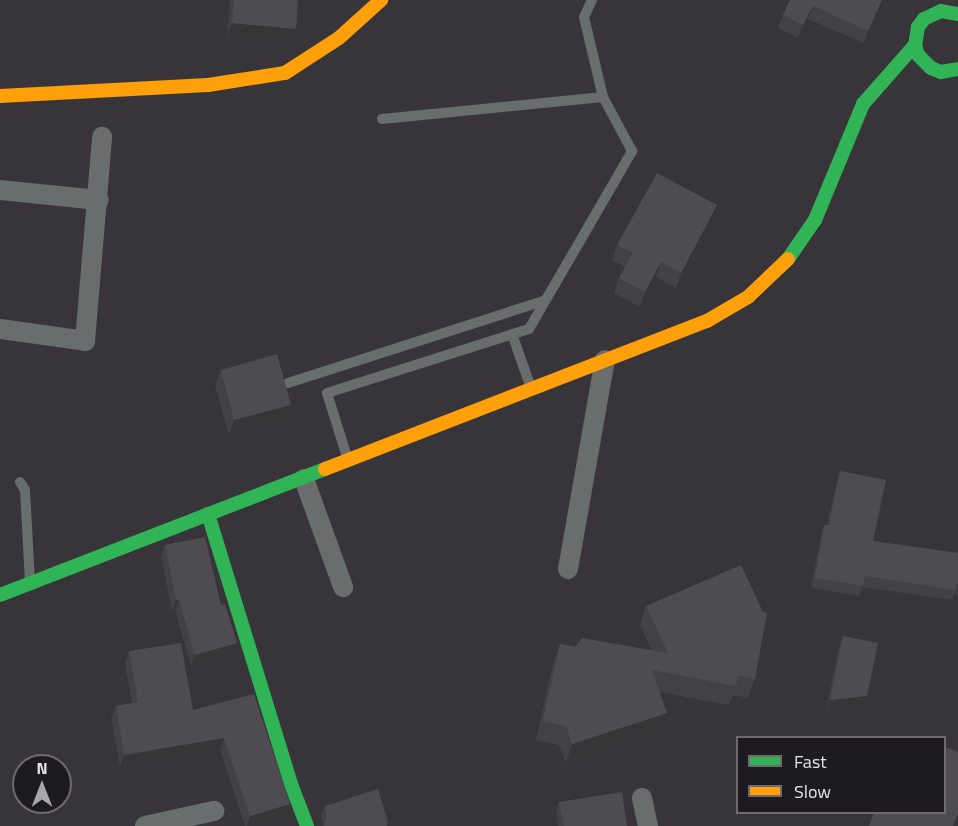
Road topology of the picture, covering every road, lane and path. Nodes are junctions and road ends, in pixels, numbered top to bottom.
1 (381, 0) edge
2 (592, 0) edge
3 (941, 5) edge
4 (958, 14) edge
5 (915, 45) junction
6 (958, 69) edge
7 (0, 96) edge
8 (603, 97) junction
9 (382, 119) dead end
10 (102, 137) dead end
11 (0, 190) edge
12 (98, 200) junction
13 (544, 301) junction
14 (0, 329) edge
15 (512, 334) junction
16 (605, 360) junction
17 (288, 383) edge
18 (532, 389) junction
19 (348, 460) junction
20 (304, 479) junction
21 (20, 482) dead end
22 (208, 514) junction
23 (568, 568) dead end
24 (30, 583) junction
25 (343, 588) dead end
26 (0, 595) edge
27 (642, 798) dead end
28 (214, 811) dead end
29 (145, 826) edge
30 (307, 826) edge
31 (648, 826) edge

1 - 7 main road
2 - 8 lane
3 - 4 main road
3 - 5 main road
5 - 6 main road
5 - 16 main road
8 - 9 lane
8 - 13 lane
10 - 12 street
11 - 12 street
12 - 14 street
13 - 15 lane
13 - 17 lane
15 - 18 lane
15 - 19 lane
16 - 18 main road
16 - 23 street
18 - 19 main road
19 - 20 main road
20 - 22 main road
20 - 25 street
21 - 24 lane
22 - 24 main road
22 - 30 main road
24 - 26 main road
27 - 31 street
28 - 29 street

